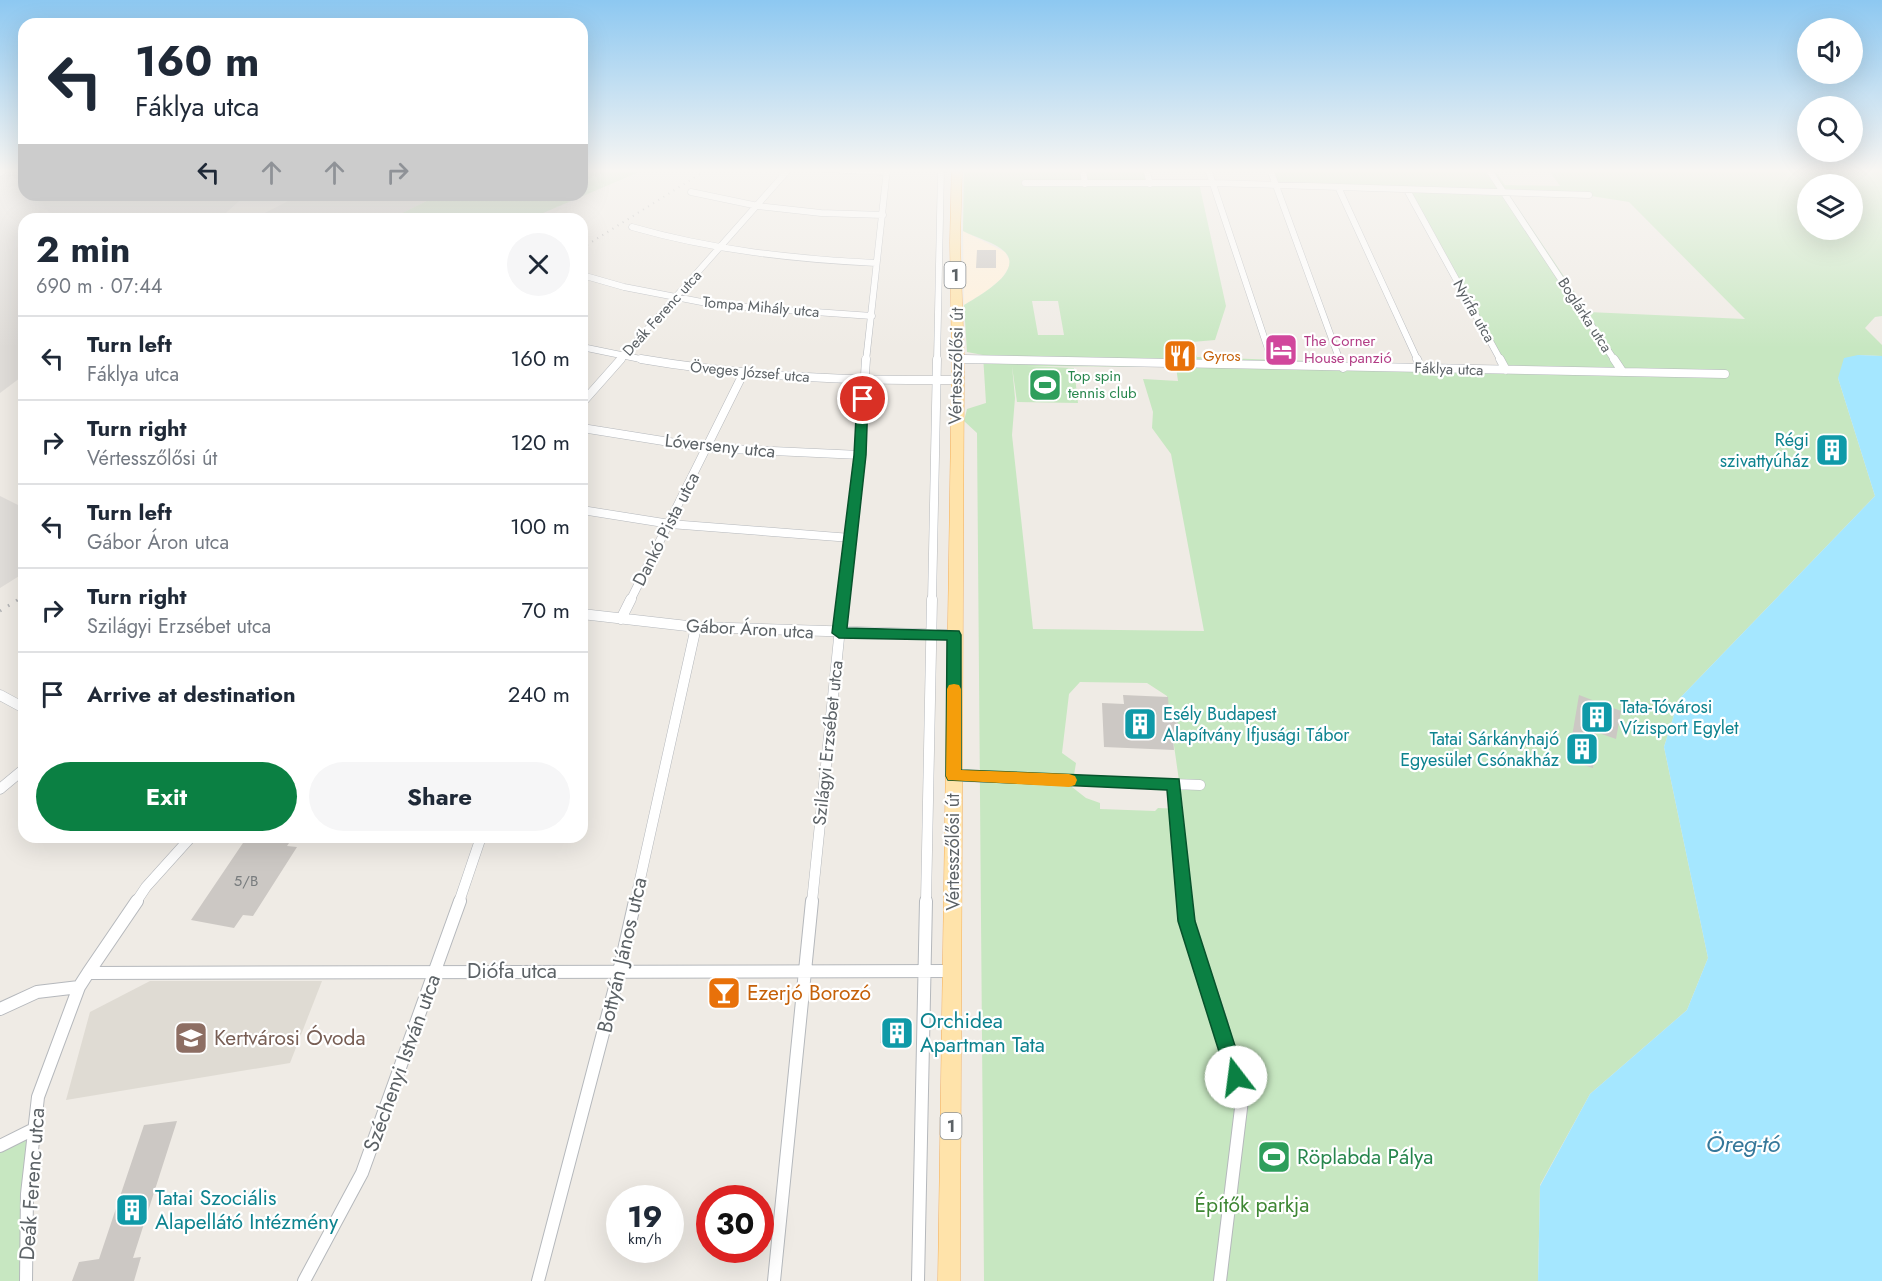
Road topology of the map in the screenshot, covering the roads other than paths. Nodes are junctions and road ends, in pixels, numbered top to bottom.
1 (639, 229) edge
2 (737, 229) edge
3 (881, 229) edge
4 (940, 229) edge
5 (955, 229) edge
6 (1229, 229) edge
7 (1292, 229) edge
8 (1357, 229) edge
9 (1428, 229) edge
10 (1529, 229) edge
11 (719, 249) junction
12 (876, 263) junction
13 (588, 277) edge
14 (675, 297) junction
15 (872, 316) junction
16 (588, 348) edge
17 (623, 357) junction
18 (958, 359) junction
19 (1273, 365) junction
20 (1343, 368) junction
21 (1421, 368) junction
22 (1506, 370) junction
23 (1622, 371) junction
24 (743, 374) junction
25 (1725, 374) dead end
26 (864, 380) junction
27 (936, 380) junction
28 (956, 380) junction
29 (588, 396) edge
30 (588, 429) edge
31 (707, 448) junction
32 (860, 455) junction
33 (588, 511) edge
34 (670, 524) junction
35 (851, 538) junction
36 (588, 615) edge
37 (621, 619) junction
38 (696, 627) junction
39 (839, 633) junction
40 (930, 634) junction
41 (954, 635) junction
42 (0, 695) edge
43 (18, 705) edge
44 (18, 774) edge
45 (954, 776) junction
46 (1174, 784) junction
47 (1200, 785) dead end
48 (0, 789) edge
49 (186, 843) edge
50 (478, 843) edge
51 (436, 971) junction
52 (952, 971) junction
53 (88, 972) junction
54 (619, 972) junction
55 (923, 972) junction
56 (805, 973) junction
57 (79, 987) junction
58 (0, 1009) edge
59 (32, 1130) junction
60 (0, 1146) edge
61 (26, 1281) edge
62 (304, 1281) edge
63 (538, 1281) edge
64 (774, 1281) edge
65 (918, 1281) edge
66 (949, 1281) edge
67 (1220, 1281) edge

1 - 11 street
2 - 11 street, Deák Ferenc utca
3 - 12 street, Szilágyi Erzsébet utca
4 - 27 street, Vértesszőlősi út
5 - 18 main road, Vértesszőlősi út / 1
6 - 19 street
7 - 20 street
8 - 21 street
9 - 22 street, Nyírfa utca
10 - 23 street, Boglárka utca
11 - 12 street
11 - 14 street, Deák Ferenc utca
12 - 15 street, Szilágyi Erzsébet utca
13 - 14 street, Tompa Mihály utca
14 - 15 street, Tompa Mihály utca
14 - 17 street, Deák Ferenc utca
15 - 26 street, Szilágyi Erzsébet utca
16 - 17 street, Öveges József utca
17 - 24 street, Öveges József utca
17 - 29 street, Deák Ferenc utca
18 - 19 street, Fáklya utca
18 - 28 main road, Vértesszőlősi út / 1
19 - 20 street, Fáklya utca
20 - 21 street, Fáklya utca
21 - 22 street, Fáklya utca
22 - 23 street, Fáklya utca
23 - 25 street, Fáklya utca
24 - 26 street, Öveges József utca
24 - 31 street, Dankó Pista utca
26 - 27 street, Öveges József utca
26 - 32 street, Szilágyi Erzsébet utca
27 - 28 street, Öveges József utca
27 - 40 street, Vértesszőlősi út
28 - 41 main road, Vértesszőlősi út / 1
30 - 31 street, Lóverseny utca
31 - 32 street, Lóverseny utca
31 - 34 street, Dankó Pista utca
32 - 35 street, Szilágyi Erzsébet utca
33 - 34 street
34 - 35 street
34 - 37 street, Dankó Pista utca
35 - 39 street, Szilágyi Erzsébet utca
36 - 37 street, Gábor Áron utca
37 - 38 street, Gábor Áron utca
38 - 39 street, Gábor Áron utca
38 - 54 street, Bottyán János utca
39 - 40 street, Gábor Áron utca
39 - 56 street, Szilágyi Erzsébet utca
40 - 41 street, Gábor Áron utca
40 - 55 street, Vértesszőlősi út
41 - 45 main road, Vértesszőlősi út / 1
42 - 43 street
44 - 48 street
45 - 46 street
45 - 52 main road, Vértesszőlősi út / 1
46 - 47 street
46 - 67 street
49 - 53 street
50 - 51 street, Széchenyi István utca
51 - 53 street, Diófa utca
51 - 54 street, Diófa utca
51 - 62 street, Széchenyi István utca
52 - 55 street, Diófa utca
52 - 66 main road, Vértesszőlősi út / 1
53 - 57 street
54 - 56 street, Diófa utca
54 - 63 street, Bottyán János utca
55 - 56 street, Diófa utca
55 - 65 street, Vértesszőlősi út
56 - 64 street, Szilágyi Erzsébet utca
57 - 58 street
57 - 59 street, Deák Ferenc utca
59 - 60 street
59 - 61 street, Deák Ferenc utca

